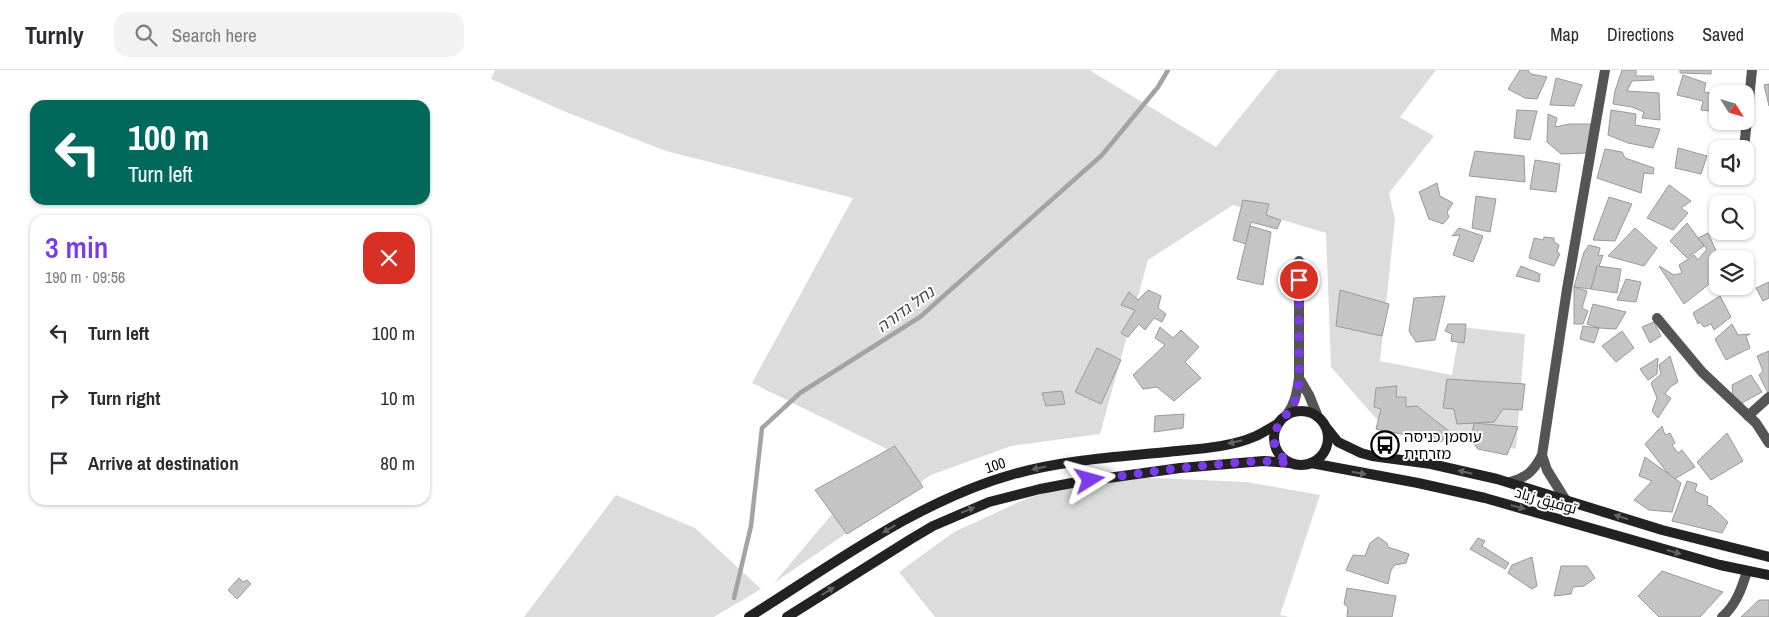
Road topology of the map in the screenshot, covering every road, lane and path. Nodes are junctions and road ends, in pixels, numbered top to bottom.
1 (1605, 70) edge
2 (1752, 70) edge
3 (1745, 140) edge
4 (1299, 260) dead end
5 (1657, 318) dead end
6 (1299, 378) junction
7 (1769, 397) edge
8 (1748, 416) junction
9 (1318, 417) junction
10 (1283, 420) junction
11 (1326, 427) junction
12 (1769, 443) edge
13 (1542, 455) junction
14 (1290, 463) junction
15 (1311, 463) junction
16 (1510, 482) junction
17 (1565, 499) junction
18 (1769, 557) edge
19 (1747, 571) junction
20 (1769, 575) edge
21 (749, 617) edge
22 (786, 617) edge
23 (1722, 617) edge

1 - 13 street
2 - 3 street
4 - 6 street
5 - 8 street
6 - 9 street
6 - 10 street
7 - 8 street
8 - 12 street
9 - 10 main road
9 - 11 main road
10 - 14 main road
10 -> 21 main road, 100
11 - 15 main road
16 -> 11 main road, توفيق زياد
13 - 16 street
13 - 17 street
14 - 15 main road
22 -> 14 main road
15 -> 19 main road, توفيق زياد
16 - 17 main road, توفيق زياد
18 -> 17 main road, توفيق زياد
19 - 20 main road, توفيق زياد
19 - 23 street

